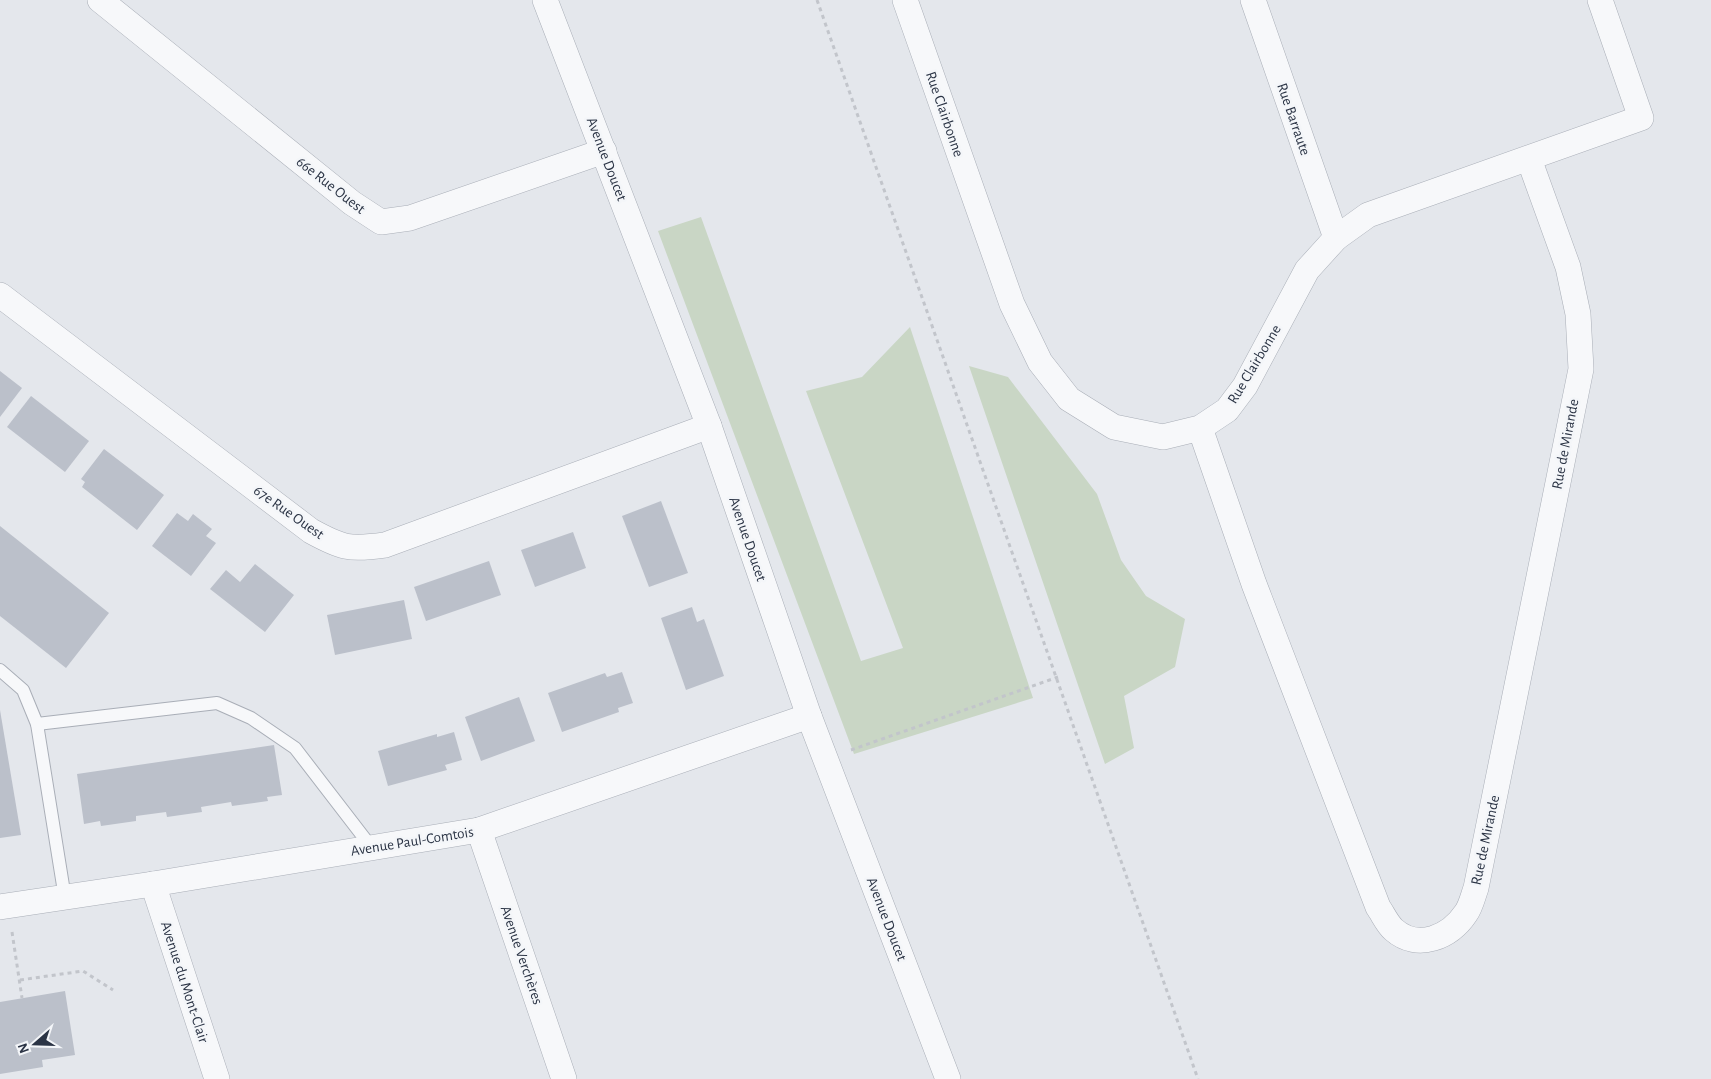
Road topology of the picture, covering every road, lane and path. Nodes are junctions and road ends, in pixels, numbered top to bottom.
1 (100, 0) edge
2 (545, 0) edge
3 (817, 0) edge
4 (905, 0) edge
5 (1253, 0) edge
6 (1600, 0) edge
7 (604, 151) junction
8 (1529, 159) junction
9 (1336, 238) junction
10 (0, 295) edge
11 (709, 426) junction
12 (1200, 428) junction
13 (0, 670) edge
14 (1058, 678) junction
15 (809, 716) junction
16 (38, 724) junction
17 (826, 759) junction
18 (479, 830) junction
19 (372, 848) junction
20 (153, 884) junction
21 (65, 898) junction
22 (4, 906) edge
23 (20, 980) junction
24 (113, 990) dead end
25 (22, 998) dead end
26 (217, 1079) edge
27 (564, 1079) edge
28 (948, 1079) edge
29 (1198, 1079) edge

1 - 7 street, 66e Rue Ouest
2 - 7 street, Avenue Doucet
3 - 14 path
4 - 12 street, Rue Clairbonne
5 - 9 street, Rue Barraute
6 - 8 street, Rue Clairbonne
7 - 11 street, Avenue Doucet
8 - 9 street, Rue Clairbonne
8 - 12 street, Rue de Mirande
9 - 12 street, Rue Clairbonne
10 - 11 street, 67e Rue Ouest
11 - 15 street, Avenue Doucet
13 - 16 lane
14 - 17 path
14 - 29 path
15 - 17 street, Avenue Doucet
15 - 18 street, Avenue Paul-Comtois
16 - 19 lane
16 - 21 lane
17 - 28 street, Avenue Doucet
18 - 19 street, Avenue Paul-Comtois
18 - 27 street, Avenue Verchères
19 - 20 street, Avenue Paul-Comtois
20 - 21 street, Avenue Paul-Comtois
20 - 26 street, Avenue du Mont-Clair
21 - 22 street, Avenue Paul-Comtois
22 - 23 path
23 - 24 path
23 - 25 path

